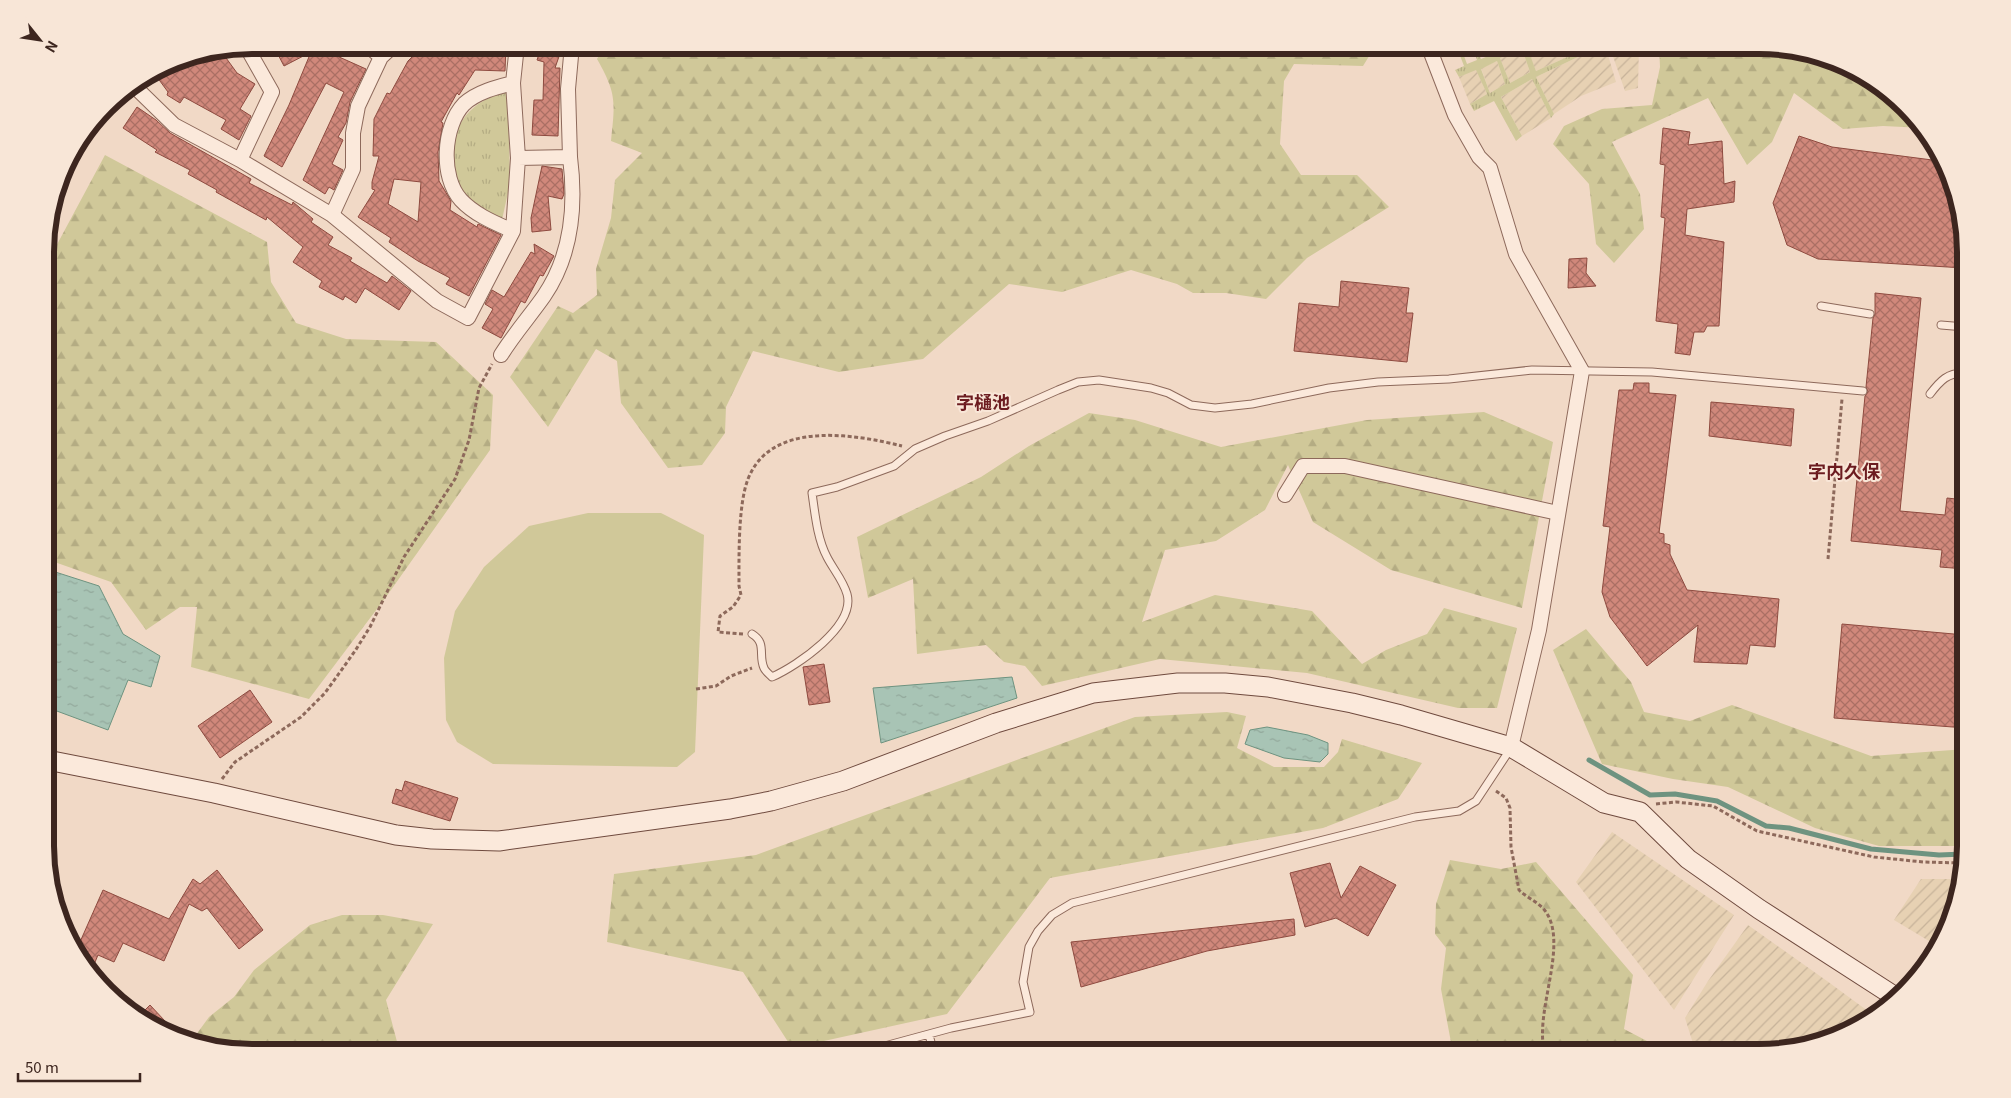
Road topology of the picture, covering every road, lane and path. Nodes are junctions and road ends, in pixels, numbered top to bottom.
1 (251, 54) edge
2 (378, 54) edge
3 (384, 54) edge
4 (516, 54) edge
5 (571, 54) edge
6 (1431, 54) edge
7 (381, 57) junction
8 (513, 83) junction
9 (138, 90) edge
10 (570, 157) junction
11 (518, 158) junction
12 (240, 160) junction
13 (332, 215) junction
14 (513, 231) junction
15 (1821, 306) dead end
16 (1870, 314) dead end
17 (1941, 324) dead end
18 (1957, 326) edge
19 (501, 355) joint
20 (1582, 370) junction
21 (1957, 372) edge
22 (1843, 388) junction
23 (1863, 391) dead end
24 (1930, 394) dead end
25 (915, 449) junction
26 (1285, 495) dead end
27 (1558, 513) junction
28 (1828, 559) dead end
29 (752, 634) joint
30 (763, 667) junction
31 (696, 689) dead end
32 (1511, 747) junction
33 (54, 761) edge
34 (1487, 784) junction
35 (214, 793) junction
36 (1640, 812) junction
37 (1957, 863) edge
38 (1891, 994) edge
39 (929, 1035) junction
40 (894, 1044) edge
41 (932, 1044) edge
42 (1543, 1044) edge

1 - 12 street
2 - 7 street
3 - 7 street
4 - 8 street
5 - 10 street
6 - 20 street
7 - 13 street
8 - 11 street
8 - 14 street
9 - 12 street
10 - 11 street
10 - 19 street
11 - 14 street
12 - 13 street
13 - 14 street
15 - 16 lane
17 - 18 lane
19 - 35 path
20 - 22 lane
20 - 25 lane
20 - 27 street
21 - 24 lane
22 - 23 lane
22 - 28 path
25 - 29 path
25 - 30 lane
26 - 27 street
27 - 32 street
29 - 30 lane
30 - 31 path
32 - 34 lane
32 - 35 street
32 - 36 street
33 - 35 street
34 - 39 lane
34 - 42 path
36 - 37 path
36 - 38 street
39 - 40 lane
39 - 41 lane

